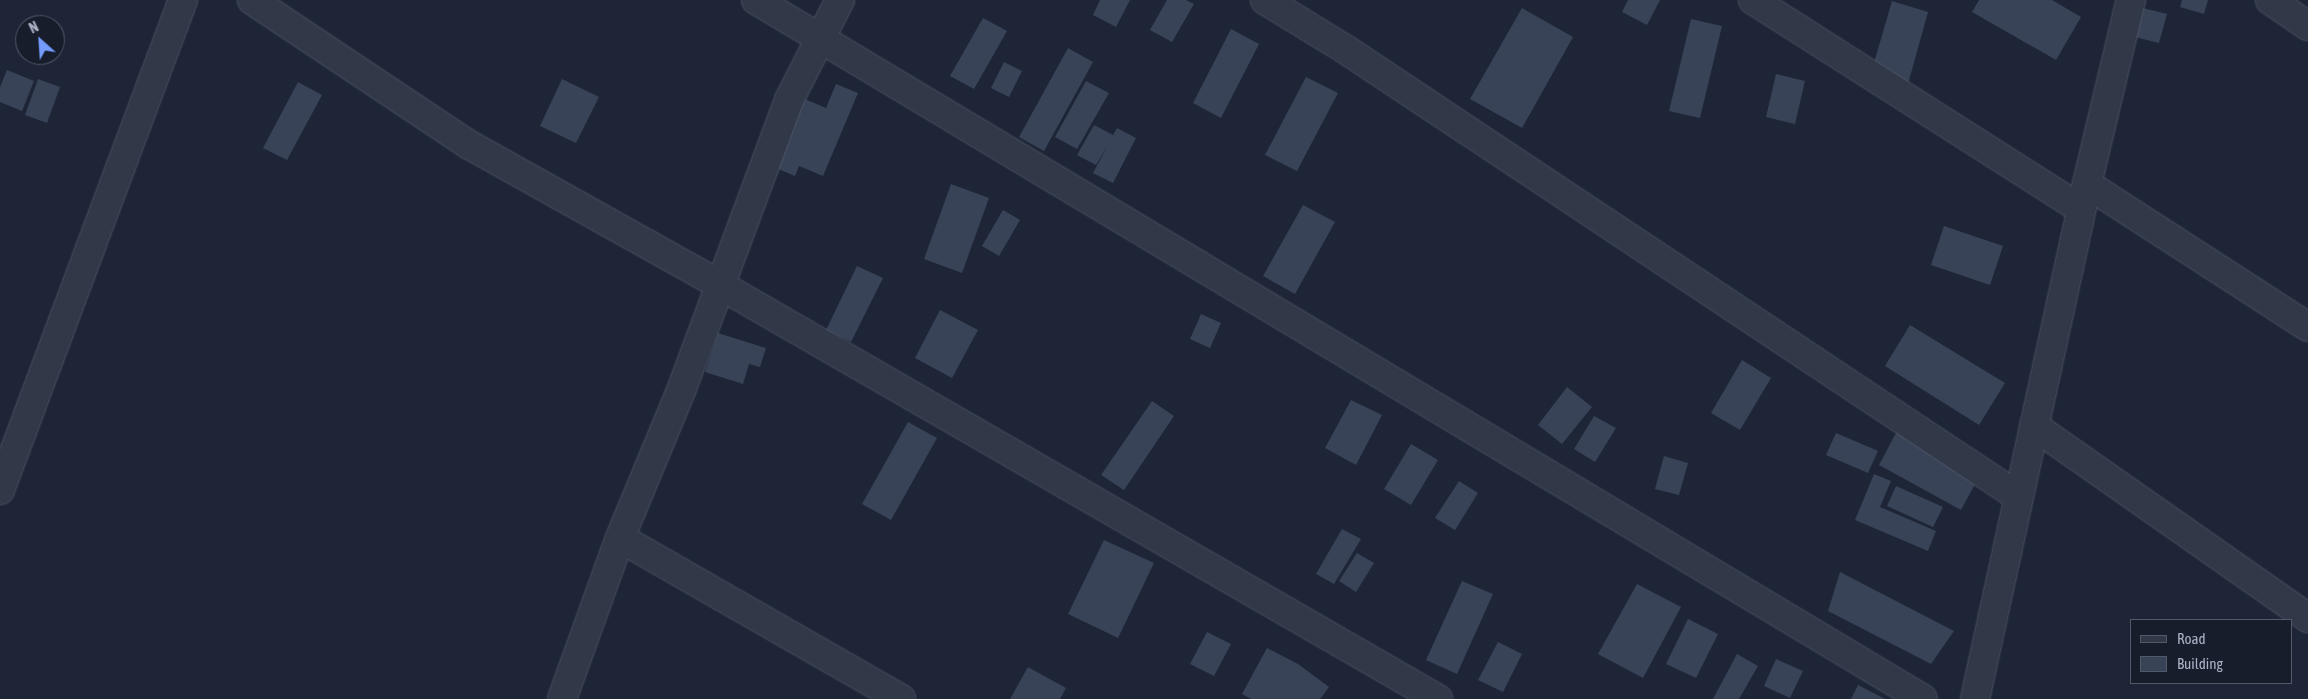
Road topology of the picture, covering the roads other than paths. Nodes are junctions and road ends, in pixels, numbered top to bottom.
1 (183, 0) edge
2 (252, 0) edge
3 (756, 0) edge
4 (840, 0) edge
5 (1265, 0) edge
6 (1753, 0) edge
7 (2131, 0) edge
8 (2270, 0) edge
9 (2308, 26) edge
10 (821, 39) junction
11 (2084, 196) junction
12 (720, 285) junction
13 (2308, 327) edge
14 (2034, 426) junction
15 (0, 490) edge
16 (2019, 497) junction
17 (620, 538) junction
18 (2308, 618) edge
19 (562, 699) edge
20 (901, 699) edge
21 (1438, 699) edge
22 (1923, 699) edge
23 (1975, 699) edge

1 - 15 street
2 - 12 street
3 - 10 street
4 - 10 street
5 - 16 street
6 - 11 street
7 - 11 street
8 - 9 street
10 - 12 street
10 - 22 street
11 - 13 street
11 - 14 street
12 - 17 street
12 - 21 street
14 - 16 street
14 - 18 street
16 - 23 street
17 - 19 street
17 - 20 street

